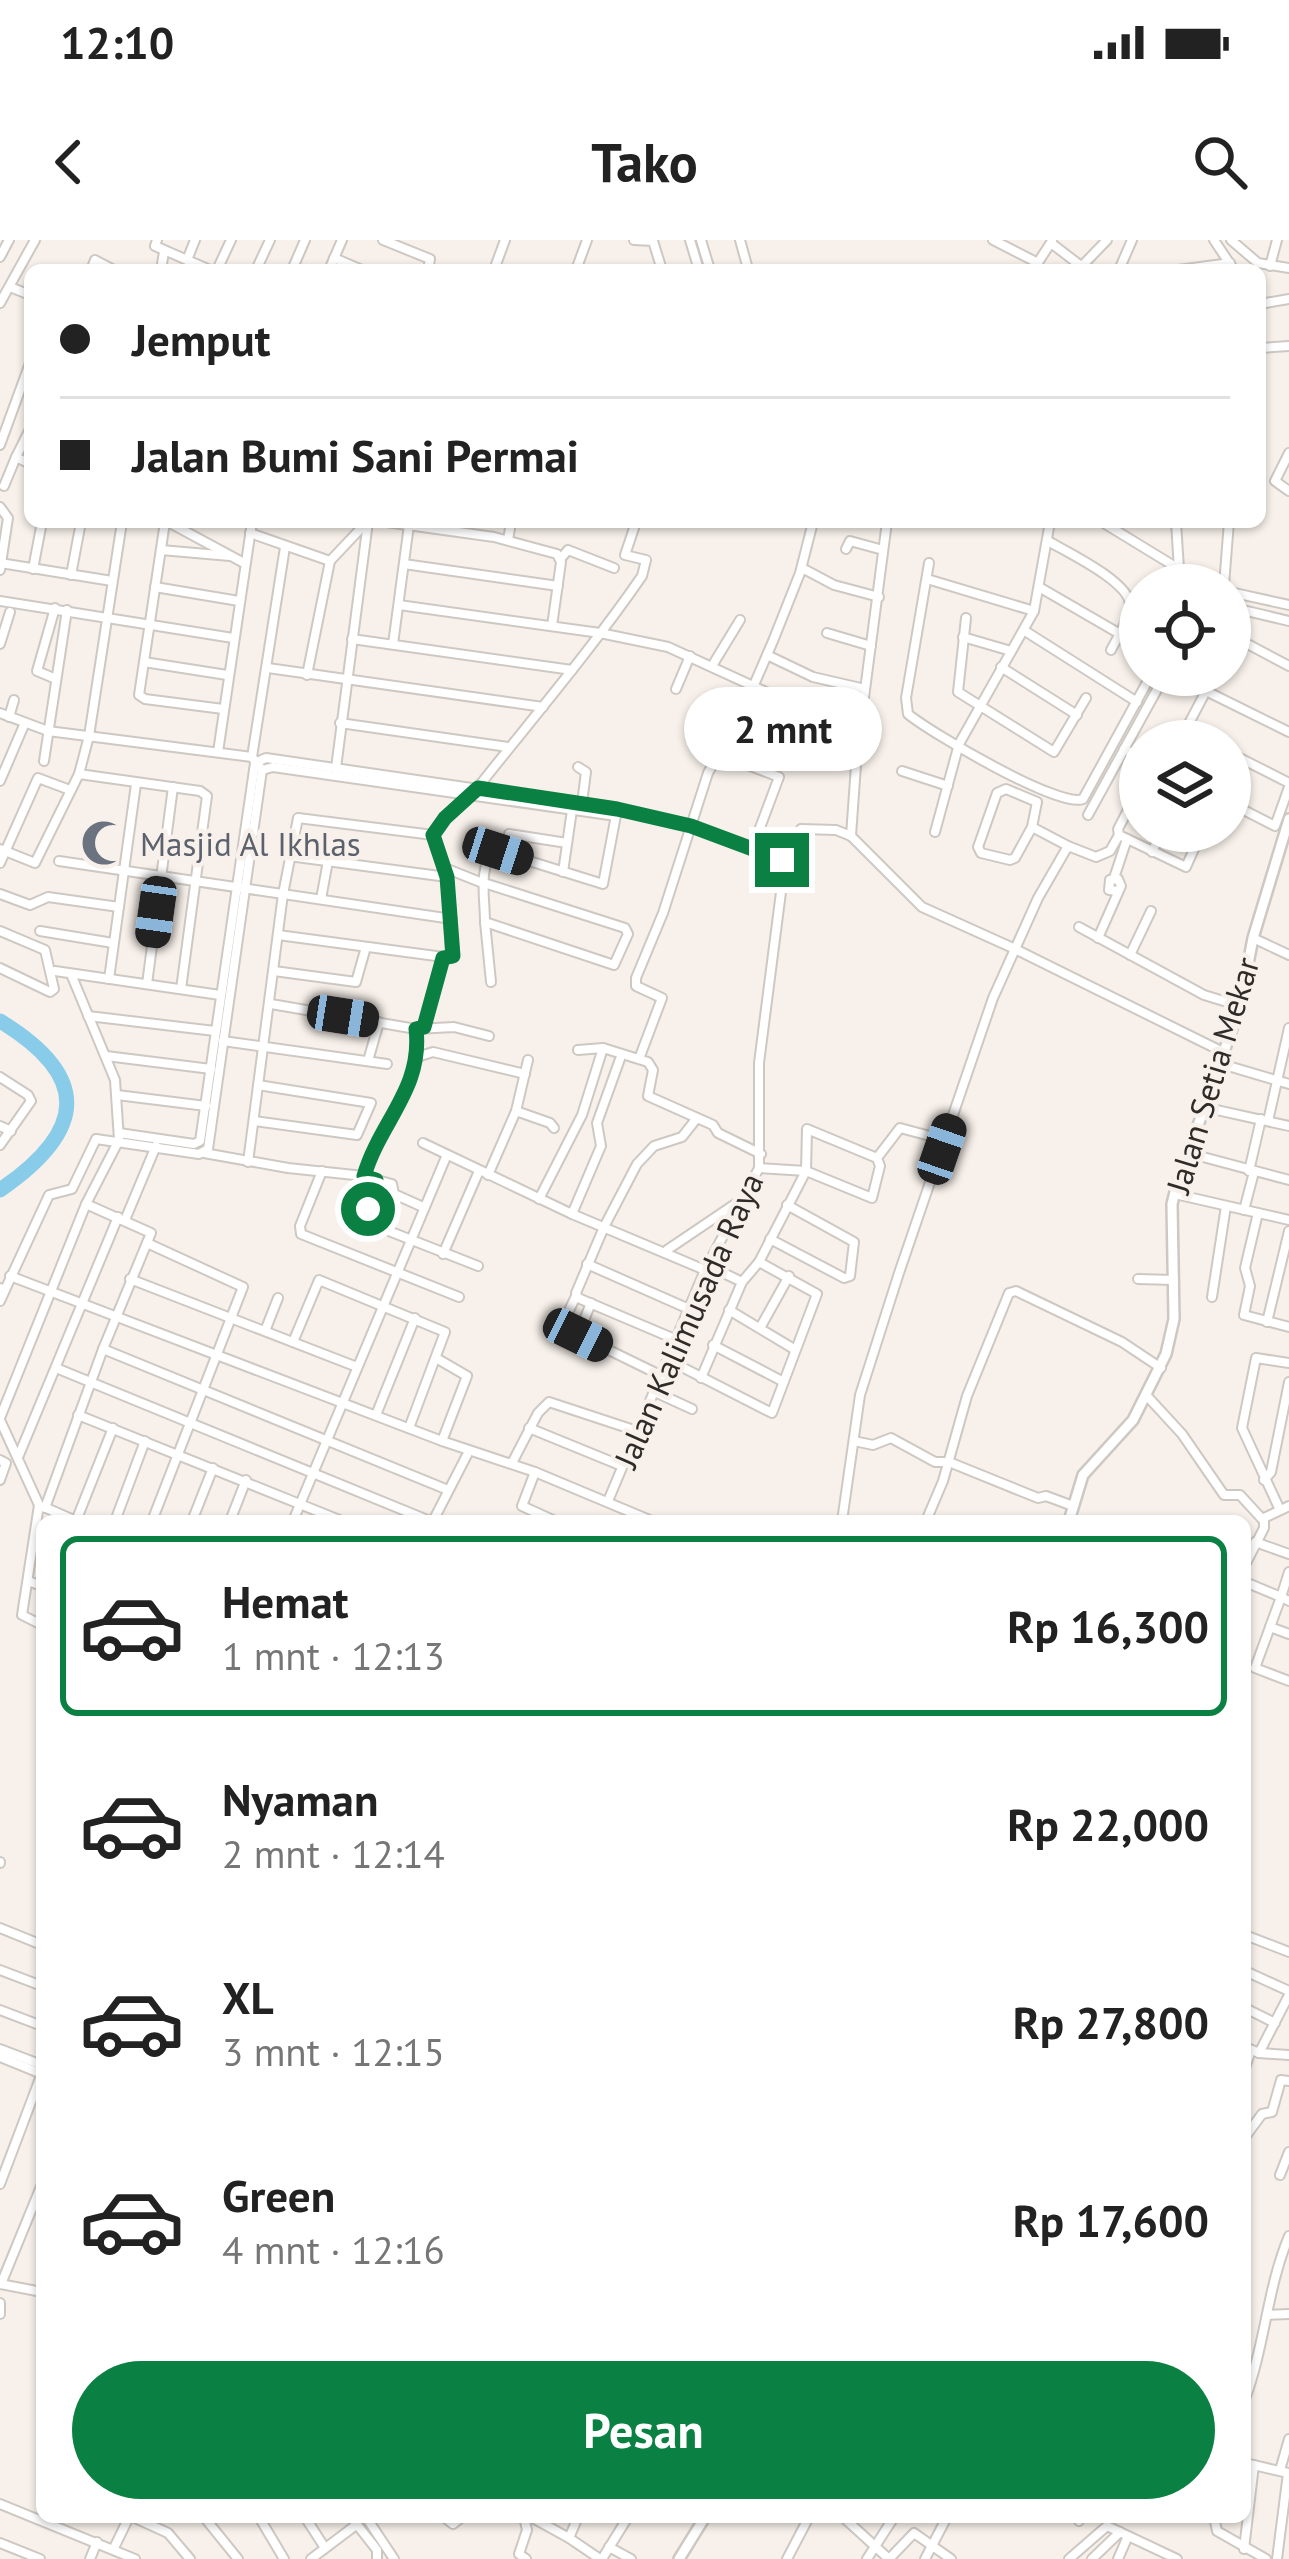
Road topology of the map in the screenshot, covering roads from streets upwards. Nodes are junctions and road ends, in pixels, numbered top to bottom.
1 (9, 240) edge
2 (35, 240) edge
3 (157, 240) edge
4 (195, 240) edge
5 (342, 240) edge
6 (383, 240) edge
7 (634, 240) edge
8 (654, 240) edge
9 (993, 240) edge
10 (1107, 240) edge
11 (1231, 240) edge
12 (1277, 240) edge
13 (1052, 242) edge
14 (164, 252) junction
15 (0, 257) edge
16 (334, 258) junction
17 (187, 260) junction
18 (431, 260) edge
19 (162, 264) edge
20 (197, 264) edge
21 (332, 264) edge
22 (348, 264) edge
23 (1030, 264) edge
24 (1075, 264) edge
25 (1085, 264) edge
26 (1262, 264) edge
27 (1266, 265) edge
28 (1270, 266) junction
29 (1289, 268) edge
30 (10, 286) junction
31 (24, 293) edge
32 (0, 303) edge
33 (24, 375) edge
34 (4, 416) edge
35 (24, 441) edge
36 (0, 445) edge
37 (1289, 453) edge
38 (16, 458) junction
39 (24, 461) edge
40 (4, 486) dead end
41 (1289, 491) edge
42 (0, 507) edge
43 (41, 528) edge
44 (80, 528) edge
45 (121, 528) edge
46 (165, 528) edge
47 (177, 528) edge
48 (251, 528) edge
49 (253, 528) edge
50 (362, 528) edge
51 (366, 528) edge
52 (409, 528) edge
53 (429, 528) edge
54 (510, 528) edge
55 (634, 528) edge
56 (812, 528) edge
57 (886, 528) edge
58 (1049, 528) edge
59 (1112, 528) edge
60 (1176, 528) edge
61 (1229, 528) edge
62 (508, 540) junction
63 (1048, 542) junction
64 (285, 548) junction
65 (846, 549) dead end
66 (161, 550) junction
67 (883, 550) junction
68 (231, 556) junction
69 (562, 557) junction
70 (330, 561) junction
71 (244, 563) junction
72 (929, 563) dead end
73 (404, 564) junction
74 (1171, 564) edge
75 (1179, 564) edge
76 (1226, 564) edge
77 (0, 566) edge
78 (614, 568) dead end
79 (802, 568) junction
80 (33, 569) junction
81 (71, 575) junction
82 (928, 579) junction
83 (112, 581) junction
84 (558, 586) junction
85 (155, 587) junction
86 (1039, 587) junction
87 (1119, 587) edge
88 (879, 597) junction
89 (1251, 597) edge
90 (0, 601) edge
91 (239, 601) junction
92 (399, 605) junction
93 (1289, 605) edge
94 (55, 608) junction
95 (67, 610) junction
96 (1034, 611) junction
97 (10, 612) dead end
98 (1251, 612) edge
99 (966, 618) dead end
100 (105, 619) junction
101 (740, 620) dead end
102 (1289, 621) edge
103 (150, 624) junction
104 (552, 626) junction
105 (1025, 631) junction
106 (600, 633) junction
107 (827, 633) dead end
108 (1119, 633) edge
109 (1119, 636) edge
110 (963, 637) junction
111 (233, 638) junction
112 (352, 639) junction
113 (0, 644) edge
114 (393, 644) junction
115 (872, 646) junction
116 (1251, 646) edge
117 (1111, 650) dead end
118 (1012, 651) junction
119 (767, 655) junction
120 (690, 656) junction
121 (144, 662) junction
122 (712, 666) junction
123 (1289, 666) edge
124 (1001, 667) junction
125 (268, 668) junction
126 (572, 670) junction
127 (307, 674) junction
128 (227, 675) junction
129 (56, 680) junction
130 (345, 681) junction
131 (754, 685) junction
132 (676, 689) dead end
133 (865, 689) junction
134 (1139, 696) edge
135 (779, 698) dead end
136 (1086, 698) dead end
137 (14, 700) dead end
138 (1136, 702) junction
139 (979, 704) junction
140 (543, 706) junction
141 (224, 710) junction
142 (5, 715) edge
143 (1077, 715) junction
144 (1190, 720) edge
145 (340, 723) junction
146 (24, 725) junction
147 (48, 731) junction
148 (1289, 732) edge
149 (89, 736) junction
150 (959, 744) junction
151 (509, 747) junction
152 (218, 752) junction
153 (717, 753) junction
154 (1119, 758) edge
155 (44, 761) dead end
156 (257, 764) junction
157 (1251, 764) edge
158 (578, 767) dead end
159 (902, 771) dead end
160 (336, 772) junction
161 (79, 774) junction
162 (0, 781) edge
163 (136, 784) junction
164 (1289, 785) edge
165 (949, 786) junction
166 (173, 787) junction
167 (478, 788) junction
168 (70, 790) junction
169 (467, 797) junction
170 (513, 798) junction
171 (578, 808) junction
172 (620, 813) junction
173 (1251, 814) edge
174 (1088, 815) dead end
175 (1289, 819) edge
176 (691, 826) junction
177 (1032, 826) junction
178 (935, 832) dead end
179 (509, 834) dead end
180 (433, 835) junction
181 (851, 836) junction
182 (567, 843) junction
183 (1119, 845) edge
184 (1068, 846) junction
185 (752, 849) junction
186 (3, 850) edge
187 (1152, 852) edge
188 (1193, 852) edge
189 (1114, 854) junction
190 (289, 856) junction
191 (59, 861) dead end
192 (328, 861) junction
193 (784, 861) junction
194 (0, 863) edge
195 (1276, 864) junction
196 (1289, 870) edge
197 (124, 871) junction
198 (446, 872) junction
199 (563, 872) junction
200 (161, 876) junction
201 (195, 881) junction
202 (484, 883) junction
203 (240, 888) junction
204 (0, 894) edge
205 (283, 894) junction
206 (321, 899) junction
207 (119, 907) junction
208 (1151, 911) dead end
209 (452, 919) junction
210 (485, 922) junction
211 (1079, 927) dead end
212 (0, 931) edge
213 (40, 932) dead end
214 (278, 935) junction
215 (1098, 938) junction
216 (1253, 938) junction
217 (113, 943) junction
218 (366, 947) junction
219 (1013, 948) junction
220 (1130, 955) junction
221 (1289, 955) edge
222 (443, 958) junction
223 (0, 968) edge
224 (274, 970) junction
225 (55, 971) dead end
226 (71, 974) junction
227 (109, 979) junction
228 (491, 982) dead end
229 (147, 984) junction
230 (181, 989) junction
231 (220, 995) junction
232 (271, 1004) junction
233 (1240, 1006) junction
234 (88, 1016) junction
235 (379, 1022) junction
236 (420, 1028) junction
237 (1289, 1028) edge
238 (215, 1031) junction
239 (489, 1036) dead end
240 (223, 1041) junction
241 (264, 1047) junction
242 (603, 1048) junction
243 (578, 1050) dead end
244 (1287, 1051) edge
245 (106, 1056) junction
246 (417, 1057) junction
247 (1220, 1058) junction
248 (620, 1059) dead end
249 (639, 1059) junction
250 (528, 1060) dead end
251 (368, 1061) junction
252 (387, 1064) dead end
253 (211, 1069) junction
254 (525, 1074) junction
255 (0, 1077) edge
256 (1276, 1082) junction
257 (1289, 1084) edge
258 (259, 1085) junction
259 (117, 1095) junction
260 (206, 1106) junction
261 (1202, 1106) junction
262 (516, 1111) junction
263 (697, 1118) junction
264 (1265, 1120) junction
265 (254, 1121) junction
266 (577, 1121) junction
267 (0, 1126) edge
268 (1289, 1126) edge
269 (598, 1127) junction
270 (554, 1128) dead end
271 (11, 1131) junction
272 (930, 1136) dead end
273 (118, 1137) junction
274 (423, 1144) dead end
275 (0, 1145) edge
276 (156, 1147) junction
277 (1186, 1152) junction
278 (204, 1154) junction
279 (761, 1154) junction
280 (446, 1157) junction
281 (877, 1158) junction
282 (248, 1162) junction
283 (759, 1168) junction
284 (322, 1171) junction
285 (806, 1171) junction
286 (1251, 1172) junction
287 (484, 1173) junction
288 (364, 1176) junction
289 (376, 1180) junction
290 (1289, 1180) edge
291 (1175, 1194) junction
292 (745, 1197) junction
293 (539, 1198) junction
294 (86, 1204) junction
295 (787, 1205) junction
296 (1226, 1206) junction
297 (423, 1208) junction
298 (1244, 1210) junction
299 (1258, 1213) junction
300 (572, 1214) junction
301 (122, 1219) junction
302 (1289, 1220) edge
303 (604, 1227) junction
304 (1289, 1231) edge
305 (770, 1239) junction
306 (409, 1240) junction
307 (147, 1244) junction
308 (665, 1250) junction
309 (443, 1253) junction
310 (759, 1262) junction
311 (587, 1264) junction
312 (478, 1266) dead end
313 (707, 1268) junction
314 (396, 1273) junction
315 (10, 1276) junction
316 (789, 1276) junction
317 (130, 1279) junction
318 (1138, 1279) dead end
319 (1174, 1280) junction
320 (742, 1282) junction
321 (2, 1289) edge
322 (50, 1290) junction
323 (576, 1294) junction
324 (1212, 1297) dead end
325 (278, 1298) dead end
326 (459, 1298) dead end
327 (0, 1301) edge
328 (82, 1302) junction
329 (591, 1303) junction
330 (382, 1306) junction
331 (689, 1309) junction
332 (729, 1310) junction
333 (116, 1314) junction
334 (232, 1318) junction
335 (415, 1318) junction
336 (1267, 1322) junction
337 (562, 1325) dead end
338 (1289, 1327) edge
339 (760, 1328) junction
340 (266, 1331) junction
341 (677, 1340) junction
342 (293, 1342) junction
343 (713, 1346) junction
344 (103, 1349) junction
345 (794, 1349) junction
346 (217, 1354) junction
347 (436, 1358) junction
348 (670, 1361) junction
349 (1289, 1363) edge
350 (357, 1366) junction
351 (56, 1368) junction
352 (1162, 1368) junction
353 (662, 1376) junction
354 (701, 1378) junction
355 (782, 1381) junction
356 (90, 1382) junction
357 (1289, 1382) edge
358 (203, 1389) junction
359 (655, 1393) junction
360 (1147, 1396) junction
361 (342, 1403) junction
362 (692, 1409) dead end
363 (78, 1415) junction
364 (376, 1415) junction
365 (0, 1419) edge
366 (190, 1423) junction
367 (113, 1428) junction
368 (409, 1428) junction
369 (530, 1428) junction
370 (637, 1431) junction
371 (327, 1439) junction
372 (145, 1441) junction
373 (854, 1441) junction
374 (442, 1442) junction
375 (469, 1451) junction
376 (19, 1455) junction
377 (178, 1456) junction
378 (3, 1462) edge
379 (949, 1462) junction
380 (512, 1463) junction
381 (622, 1466) junction
382 (213, 1468) junction
383 (535, 1472) junction
384 (313, 1473) junction
385 (0, 1480) edge
386 (246, 1480) junction
387 (1264, 1480) junction
388 (448, 1490) junction
389 (608, 1501) junction
390 (300, 1504) junction
391 (42, 1506) junction
392 (1073, 1506) junction
393 (1285, 1508) edge
394 (41, 1515) edge
395 (62, 1515) edge
396 (78, 1515) edge
397 (117, 1515) edge
398 (154, 1515) edge
399 (194, 1515) edge
400 (232, 1515) edge
401 (295, 1515) edge
402 (325, 1515) edge
403 (416, 1515) edge
404 (434, 1515) edge
405 (541, 1515) edge
406 (639, 1515) edge
407 (843, 1515) edge
408 (928, 1515) edge
409 (1071, 1515) edge
410 (1263, 1520) junction
411 (1255, 1542) junction
412 (1251, 1551) edge
413 (36, 1553) edge
414 (1289, 1554) edge
415 (1289, 1572) edge
416 (28, 1581) junction
417 (36, 1584) edge
418 (1251, 1585) edge
419 (1285, 1599) edge
420 (36, 1622) edge
421 (1270, 1628) junction
422 (1289, 1634) edge
423 (1289, 1681) edge
424 (0, 1928) edge
425 (1251, 1940) edge
426 (36, 1943) edge
427 (1289, 1952) edge
428 (0, 1970) edge
429 (1251, 1974) edge
430 (36, 1984) edge
431 (1289, 1993) edge
432 (0, 2009) edge
433 (1251, 2011) edge
434 (1275, 2023) junction
435 (36, 2024) edge
436 (1252, 2050) edge
437 (0, 2053) edge
438 (1283, 2054) edge
439 (36, 2069) edge
440 (1289, 2081) edge
441 (36, 2086) edge
442 (1251, 2129) edge
443 (1289, 2152) edge
444 (4, 2162) edge
445 (1280, 2175) dead end
446 (0, 2184) edge
447 (36, 2197) edge
448 (1289, 2236) edge
449 (0, 2284) edge
450 (36, 2291) edge
451 (0, 2303) edge
452 (0, 2314) edge
453 (1289, 2314) edge
454 (1267, 2315) junction
455 (1251, 2375) edge
456 (1289, 2439) edge
457 (1251, 2464) edge
458 (1286, 2472) edge
459 (0, 2504) edge
460 (36, 2518) edge
461 (48, 2523) edge
462 (128, 2523) edge
463 (145, 2523) edge
464 (209, 2523) edge
465 (263, 2523) edge
466 (309, 2523) edge
467 (352, 2523) edge
468 (356, 2523) edge
469 (370, 2523) edge
470 (527, 2523) edge
471 (539, 2523) edge
472 (575, 2523) edge
473 (624, 2523) edge
474 (701, 2523) edge
475 (805, 2523) edge
476 (850, 2523) edge
477 (890, 2523) edge
478 (944, 2523) edge
479 (1215, 2523) edge
480 (1246, 2523) edge
481 (1124, 2534) junction
482 (569, 2538) junction
483 (97, 2542) junction
484 (5, 2545) edge
485 (874, 2545) junction
486 (932, 2546) junction
487 (610, 2547) junction
488 (114, 2548) junction
489 (325, 2548) junction
490 (1244, 2549) junction
491 (1160, 2556) edge
492 (6, 2559) edge
493 (40, 2559) edge
494 (90, 2559) edge
495 (135, 2559) edge
496 (190, 2559) edge
497 (238, 2559) edge
498 (284, 2559) edge
499 (311, 2559) edge
500 (377, 2559) edge
501 (394, 2559) edge
502 (526, 2559) edge
503 (601, 2559) edge
504 (631, 2559) edge
505 (679, 2559) edge
506 (787, 2559) edge
507 (867, 2559) edge
508 (889, 2559) edge
509 (926, 2559) edge
510 (951, 2559) edge
511 (1069, 2559) edge
512 (1092, 2559) edge
513 (1118, 2559) edge
514 (1177, 2559) edge
515 (1266, 2559) edge
516 (1277, 2559) edge

1 - 15 street
2 - 30 street
3 - 14 street
4 - 17 street
5 - 16 street
6 - 18 street
7 - 8 street
9 - 23 street
10 - 25 street
11 - 26 street
12 - 28 street
13 - 24 street
14 - 17 street
14 - 19 street
16 - 21 street
16 - 22 street
17 - 20 street
27 - 28 street
28 - 29 street
30 - 31 street
30 - 32 street
33 - 34 street
34 - 36 street
35 - 38 street
37 - 41 street
38 - 39 street
38 - 40 street
42 - 77 street
43 - 80 street
44 - 81 street
45 - 83 street
46 - 66 street
47 - 68 street
48 - 71 street
49 - 64 street
50 - 70 street
51 - 112 street
52 - 73 street
53 - 62 street
54 - 62 street
55 - 106 street
56 - 79 street
57 - 67 street
58 - 63 street
59 - 74 street
60 - 75 street
61 - 76 street
62 - 69 street
63 - 86 street
63 - 87 street
64 - 70 street
64 - 125 street
65 - 67 street
66 - 68 street
66 - 85 street
67 - 88 street
68 - 71 street
69 - 78 street
69 - 84 street
70 - 127 street
71 - 91 street
72 - 82 street
73 - 84 street
73 - 92 street
77 - 80 street
79 - 88 street
79 - 119 street
80 - 81 street
81 - 83 street
82 - 96 street
82 - 150 street
83 - 100 street
84 - 104 street
85 - 91 street
85 - 103 street
86 - 96 street
86 - 108 street
88 - 115 street
89 - 93 street
90 - 94 street
91 - 111 street
92 - 104 street
92 - 114 street
94 - 95 street
94 - 129 street
95 - 100 street
95 - 129 street
96 - 105 street
97 - 113 street
98 - 102 street
99 - 110 street
100 - 103 street
100 - 149 street
101 - 122 street
103 - 111 street
103 - 121 street
104 - 106 street
105 - 118 street
105 - 138 street
106 - 120 street
106 - 126 street
107 - 115 street
109 - 117 street
110 - 118 street
110 - 139 street
111 - 128 street
112 - 114 street
112 - 130 street
114 - 126 street
115 - 133 street
116 - 123 street
118 - 124 street
119 - 131 street
119 - 133 street
120 - 122 street
120 - 132 street
121 - 128 street
121 - 141 street
122 - 131 street
124 - 139 street
124 - 143 street
125 - 127 street
125 - 156 street
126 - 140 street
127 - 130 street
128 - 141 street
129 - 147 street
130 - 140 street
130 - 145 street
131 - 135 street
131 - 153 street
133 - 181 street
134 - 138 street
136 - 143 street
137 - 142 street
138 - 150 street
139 - 143 street
139 - 150 street
140 - 151 street
141 - 152 street
142 - 146 street
144 - 148 street
145 - 151 street
145 - 160 street
146 - 147 street
146 - 162 street
147 - 149 street
147 - 155 street
149 - 152 street
149 - 161 street
150 - 165 street
151 - 167 street
152 - 156 street
153 - 176 street
153 - 185 street
154 - 174 street
156 - 160 street
156 - 203 street
157 - 164 street
158 - 171 street
159 - 165 street
160 - 167 street
160 - 169 street
161 - 163 street
161 - 168 street
163 - 166 street
163 - 197 street
164 - 173 street
165 - 178 street
166 - 200 street
166 - 201 street
167 - 169 street
167 - 170 street
168 - 186 street
168 - 186 street
169 - 170 street
169 - 180 street
170 - 171 street
171 - 172 street
171 - 182 street
172 - 176 street
172 - 199 street
175 - 195 street, Jalan Setia Mekar
176 - 185 street
176 - 249 street
177 - 177 street
177 - 184 street
179 - 182 street
180 - 190 street
180 - 198 street
181 - 193 street
181 - 219 street
182 - 199 street
183 - 189 street
184 - 189 street
184 - 219 street
185 - 193 street
186 - 194 street
187 - 188 street
189 - 215 street
190 - 192 street
190 - 205 street
191 - 197 street
192 - 198 street
192 - 206 street
193 - 279 street, Jalan Kalimusada Raya
195 - 196 street
195 - 216 street, Jalan Setia Mekar
197 - 200 street
197 - 207 street
198 - 202 street
198 - 209 street
199 - 202 street
200 - 201 street
200 - 229 street
201 - 203 street
201 - 230 street
202 - 210 street
202 - 210 street
203 - 205 street
203 - 231 street
203 - 240 street
204 - 207 street
205 - 206 street
205 - 214 street
206 - 209 street
207 - 217 street
208 - 220 street
209 - 222 street
210 - 228 street
211 - 215 street
212 - 223 street
213 - 217 street
214 - 218 street
214 - 224 street
215 - 220 street
216 - 221 street
216 - 233 street, Jalan Setia Mekar
217 - 227 street
218 - 222 street
218 - 224 street
219 - 247 street
219 - 373 street
220 - 233 street
222 - 236 street
224 - 232 street
225 - 226 street
226 - 227 street
226 - 234 street
227 - 229 street
229 - 230 street
230 - 231 street
231 - 238 street
232 - 235 street
232 - 241 street
233 - 247 street, Jalan Setia Mekar
234 - 238 street
234 - 245 street
235 - 236 street
235 - 251 street
236 - 239 street
236 - 246 street
237 - 244 street
238 - 253 street
240 - 241 street
240 - 278 street
241 - 251 street
241 - 258 street
242 - 243 street
242 - 249 street
242 - 266 street
244 - 256 street
245 - 253 street
245 - 259 street
246 - 254 street
246 - 288 street
247 - 256 street
247 - 261 street, Jalan Setia Mekar
248 - 269 street
249 - 263 street
250 - 254 street
251 - 252 street
253 - 260 street
254 - 262 street
255 - 271 street
256 - 257 street
256 - 264 street
258 - 265 street
258 - 265 street
259 - 260 street
259 - 273 street
260 - 273 street
261 - 264 street
261 - 277 street, Jalan Setia Mekar
262 - 270 street
262 - 287 street
263 - 279 street
263 - 303 street
264 - 268 street
264 - 286 street
265 - 282 street
266 - 269 street
266 - 293 street
267 - 271 street
269 - 300 street
271 - 275 street
272 - 281 street
273 - 276 street
273 - 294 street
273 - 315 street
274 - 280 street
276 - 278 street
276 - 301 street
277 - 286 street
277 - 291 street, Jalan Setia Mekar
278 - 282 street
279 - 283 street, Jalan Kalimusada Raya
280 - 287 street
280 - 297 street
281 - 285 street
281 - 285 street
282 - 284 street
283 - 285 street
283 - 292 street, Jalan Kalimusada Raya
284 - 288 street
284 - 314 street
285 - 295 street
286 - 290 street
286 - 298 street
287 - 293 street
287 - 309 street
288 - 289 street
289 - 297 street
289 - 306 street
291 - 296 street
291 - 319 street, Jalan Setia Mekar
292 - 308 street
292 - 313 street, Jalan Kalimusada Raya
293 - 300 street
294 - 301 street
294 - 322 street
295 - 305 street
295 - 305 street
296 - 298 street
296 - 324 street
297 - 306 street
298 - 299 street
299 - 302 street
299 - 336 street
300 - 303 street
301 - 307 street
301 - 328 street
303 - 308 street
303 - 311 street
304 - 336 street
305 - 310 street
306 - 309 street
306 - 314 street
307 - 317 street
307 - 334 street
308 - 313 street
309 - 312 street
310 - 316 street
310 - 320 street
311 - 323 street
311 - 331 street
313 - 320 street
313 - 331 street, Jalan Kalimusada Raya
314 - 326 street
314 - 330 street
315 - 321 street
315 - 322 street, Jalan Kalimusada Raya
316 - 339 street
316 - 345 street
317 - 333 street
317 - 334 street
318 - 319 street
319 - 352 street, Jalan Setia Mekar
320 - 332 street
321 - 327 street
322 - 328 street, Jalan Kalimusada Raya
322 - 365 street
323 - 329 street
323 - 337 street
325 - 340 street
328 - 333 street, Jalan Kalimusada Raya
328 - 351 street
329 - 341 street
329 - 353 street
330 - 335 street
330 - 342 street
330 - 350 street
331 - 341 street, Jalan Kalimusada Raya
332 - 339 street
332 - 343 street
333 - 344 street
333 - 346 street, Jalan Kalimusada Raya
334 - 340 street
334 - 346 street
335 - 347 street
335 - 364 street
336 - 338 street
339 - 345 street
340 - 342 street
341 - 348 street, Jalan Kalimusada Raya
342 - 350 street
343 - 354 street
343 - 355 street
344 - 356 street
344 - 358 street
345 - 355 street
346 - 358 street
346 - 361 street, Jalan Kalimusada Raya
347 - 368 street
347 - 374 street
348 - 353 street, Jalan Kalimusada Raya
348 - 354 street
349 - 387 street
350 - 361 street
351 - 356 street
351 - 376 street
352 - 360 street, Jalan Setia Mekar
352 - 379 street
353 - 359 street, Jalan Kalimusada Raya
354 - 355 street
356 - 363 street
356 - 366 street
357 - 387 street
358 - 366 street
358 - 371 street
359 - 362 street
359 - 370 street, Jalan Kalimusada Raya
360 - 392 street, Jalan Setia Mekar
360 - 410 street
361 - 364 street, Jalan Kalimusada Raya
361 - 371 street
363 - 367 street
363 - 391 street
364 - 368 street, Jalan Kalimusada Raya
365 - 376 street
366 - 377 street
366 - 384 street
367 - 372 street
367 - 396 street
368 - 374 street, Jalan Kalimusada Raya
369 - 370 street
369 - 380 street
369 - 381 street
370 - 381 street, Jalan Kalimusada Raya
371 - 384 street
371 - 388 street
372 - 377 street
372 - 397 street
373 - 379 street
373 - 407 street
374 - 375 street, Jalan Kalimusada Raya
375 - 380 street, Jalan Kalimusada Raya
375 - 388 street
376 - 391 street
377 - 382 street
377 - 398 street
378 - 385 street
379 - 392 street
379 - 408 street
380 - 383 street, Jalan Kalimusada Raya
381 - 389 street, Jalan Kalimusada Raya
382 - 386 street
382 - 399 street
383 - 389 street, Jalan Kalimusada Raya
383 - 405 street
384 - 390 street
384 - 403 street
386 - 390 street
386 - 400 street
387 - 393 street
388 - 404 street
389 - 406 street
390 - 401 street
390 - 402 street
391 - 394 street
391 - 395 street
392 - 409 street, Jalan Setia Mekar
393 - 410 street
410 - 411 street
411 - 412 street
411 - 414 street
413 - 416 street
415 - 419 street
416 - 417 street
416 - 420 street
418 - 419 street
419 - 421 street
421 - 422 street
421 - 423 street
424 - 426 street
425 - 427 street
428 - 430 street
429 - 431 street
431 - 434 street
432 - 435 street
433 - 434 street
434 - 436 street
436 - 438 street
437 - 439 street
440 - 442 street
441 - 444 street
443 - 445 street
444 - 446 street
447 - 449 street
448 - 454 street
449 - 450 street
451 - 452 street
453 - 454 street
454 - 455 street
456 - 458 street
457 - 458 street
458 - 516 street
459 - 460 street
461 - 483 street
462 - 488 street
463 - 496 street
464 - 497 street
465 - 498 street
466 - 489 street
467 - 489 street
468 - 500 street
469 - 501 street
470 - 502 street
471 - 482 street
472 - 482 street
473 - 487 street
474 - 505 street
475 - 506 street
476 - 485 street
477 - 485 street
478 - 486 street
479 - 490 street
480 - 490 street
481 - 491 street
481 - 511 street
481 - 512 street
481 - 513 street
482 - 503 street
483 - 488 street
483 - 494 street
484 - 492 street
484 - 493 street
485 - 507 street
485 - 508 street
486 - 508 street
486 - 509 street
486 - 510 street
487 - 503 street
487 - 504 street
488 - 495 street
489 - 499 street
490 - 515 street
491 - 514 street

